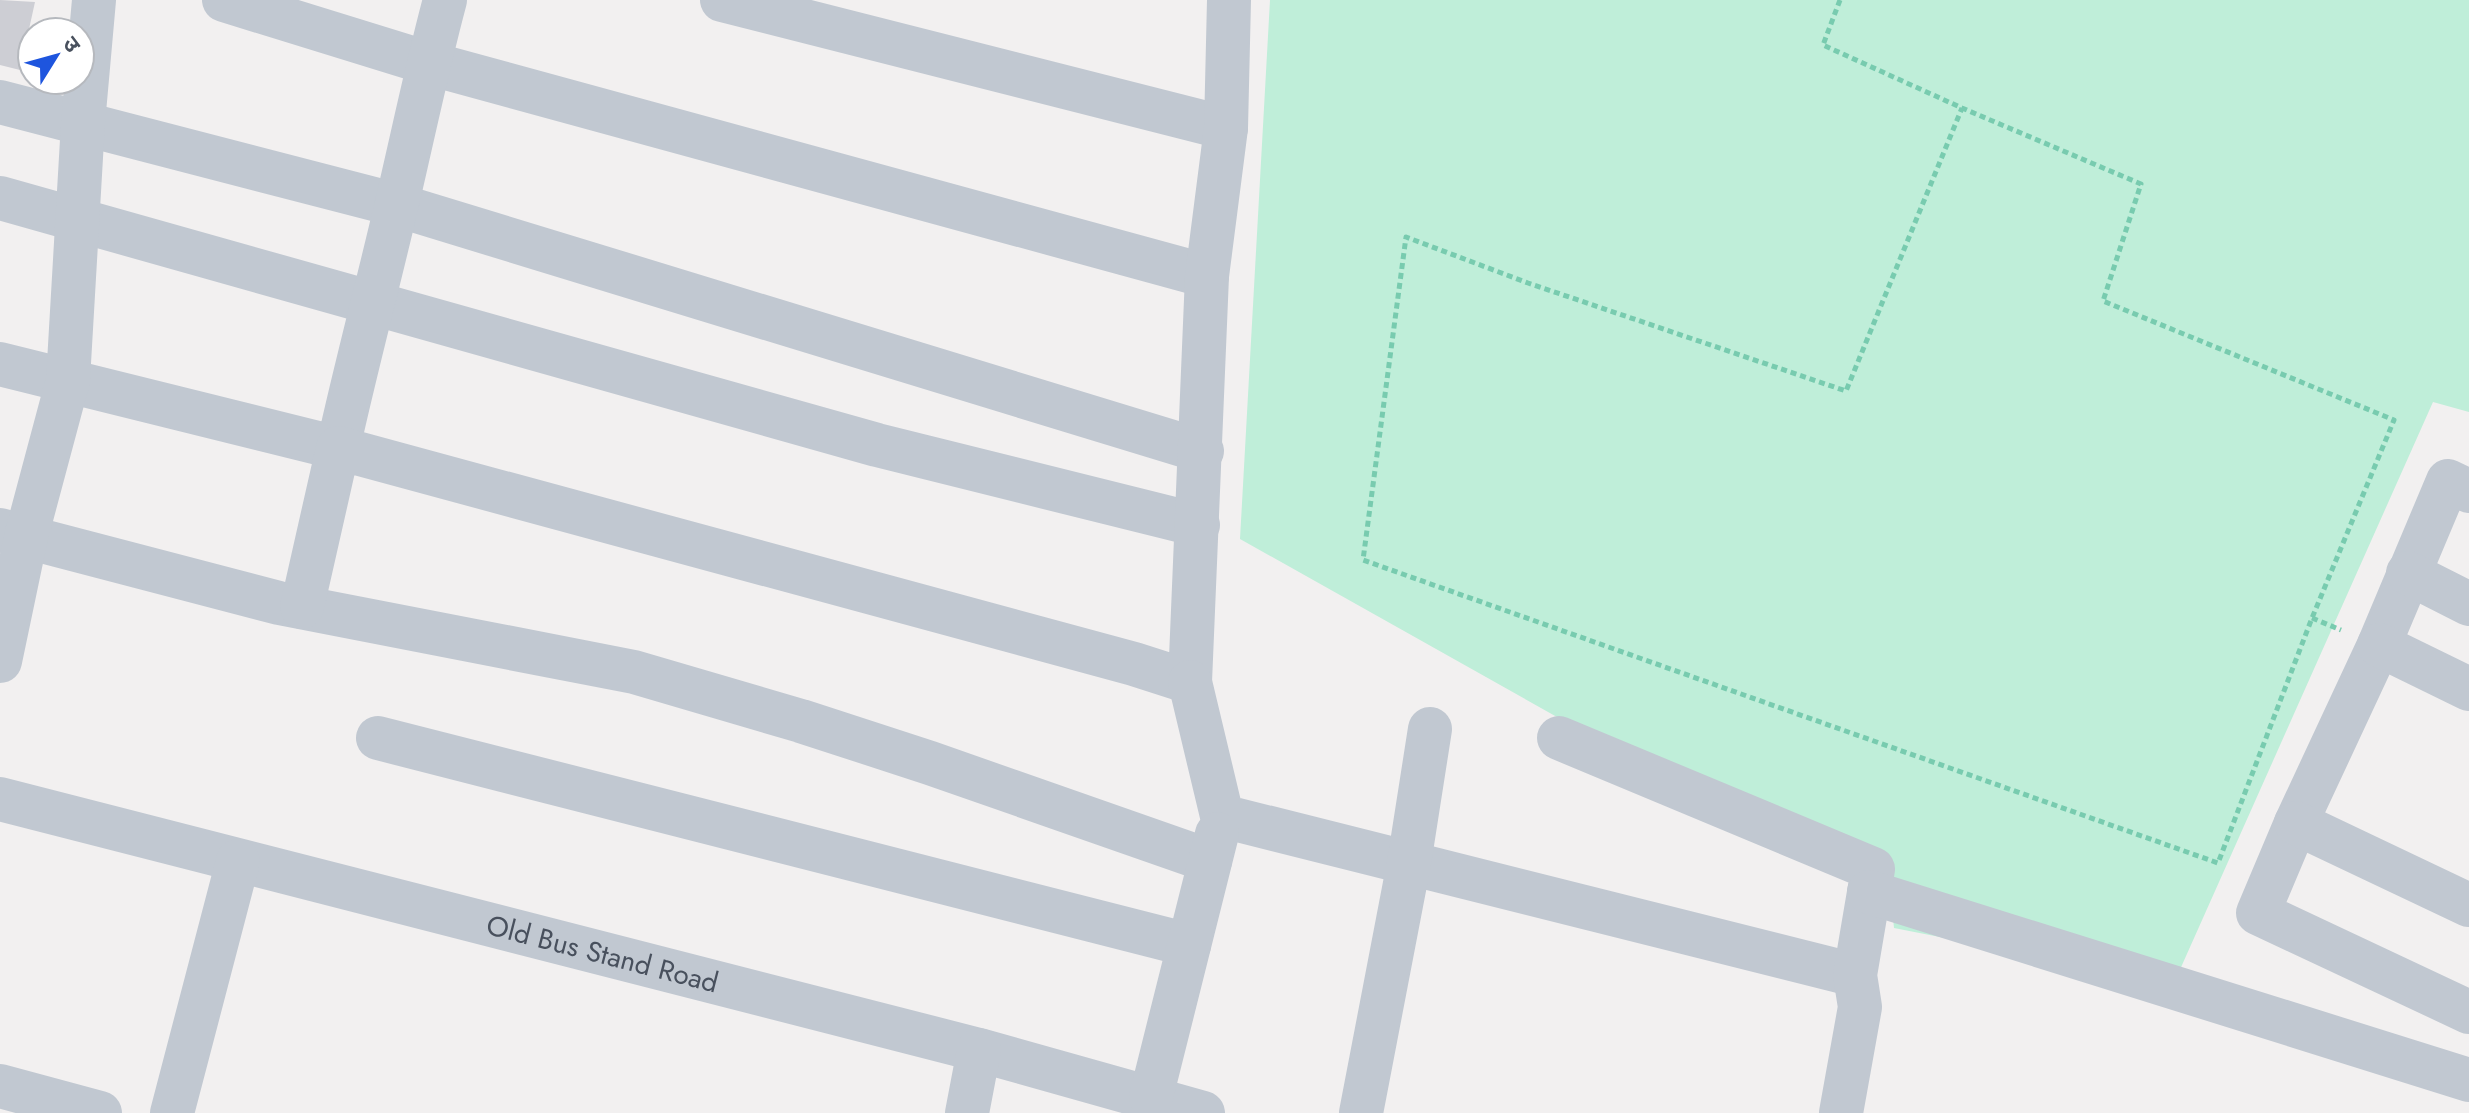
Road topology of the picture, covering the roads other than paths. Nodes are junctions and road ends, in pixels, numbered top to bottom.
1 (94, 0) edge
2 (224, 0) edge
3 (445, 0) edge
4 (722, 0) edge
5 (1229, 0) edge
6 (428, 63) junction
7 (0, 102) edge
8 (83, 123) junction
9 (1226, 128) junction
10 (0, 198) edge
11 (397, 205) junction
12 (79, 218) junction
13 (1207, 276) junction
14 (371, 304) junction
15 (0, 364) edge
16 (68, 380) junction
17 (338, 448) junction
18 (1202, 451) junction
19 (2469, 491) edge
20 (1198, 525) junction
21 (13, 534) edge
22 (2408, 573) junction
23 (2469, 604) edge
24 (302, 607) junction
25 (2379, 645) junction
26 (1, 648) edge
27 (1190, 682) junction
28 (2469, 689) edge
29 (1430, 729) dead end
30 (378, 738) dead end
31 (1559, 738) dead end
32 (0, 799) edge
33 (1222, 816) junction
34 (2296, 823) junction
35 (238, 861) junction
36 (1210, 861) junction
37 (1409, 863) junction
38 (1870, 886) junction
39 (2469, 905) edge
40 (1189, 945) junction
41 (1855, 975) junction
42 (2469, 1012) edge
43 (979, 1050) junction
44 (2469, 1080) edge
45 (0, 1086) edge
46 (1151, 1097) junction
47 (1847, 1112) edge
48 (100, 1113) edge
49 (172, 1113) edge
50 (967, 1113) edge
51 (1203, 1113) edge
52 (1361, 1113) edge

1 - 8 street
2 - 6 street
3 - 6 street
4 - 9 street
5 - 9 street
6 - 11 street
6 - 13 street
7 - 8 street
8 - 11 street
8 - 12 street
9 - 13 street
10 - 12 street
11 - 14 street
11 - 18 street
12 - 14 street
12 - 16 street
13 - 18 street
14 - 17 street
14 - 20 street
15 - 16 street
16 - 17 street
16 - 21 street
17 - 24 street
17 - 27 street
18 - 20 street
19 - 22 street
20 - 27 street
21 - 24 street
21 - 26 street
22 - 23 street
22 - 25 street
24 - 36 street
25 - 28 street
25 - 34 street
27 - 33 street
29 - 37 street
30 - 40 street
31 - 38 street
32 - 35 street, Old Bus Stand Road
33 - 36 street
33 - 37 street
34 - 39 street
34 - 42 street
35 - 43 street, Old Bus Stand Road
35 - 49 street
36 - 40 street
37 - 41 street
37 - 52 street
38 - 41 street
38 - 44 street
40 - 46 street
41 - 47 street
43 - 46 street, Old Bus Stand Road
43 - 50 street
45 - 48 street
46 - 51 street, Old Bus Stand Road

